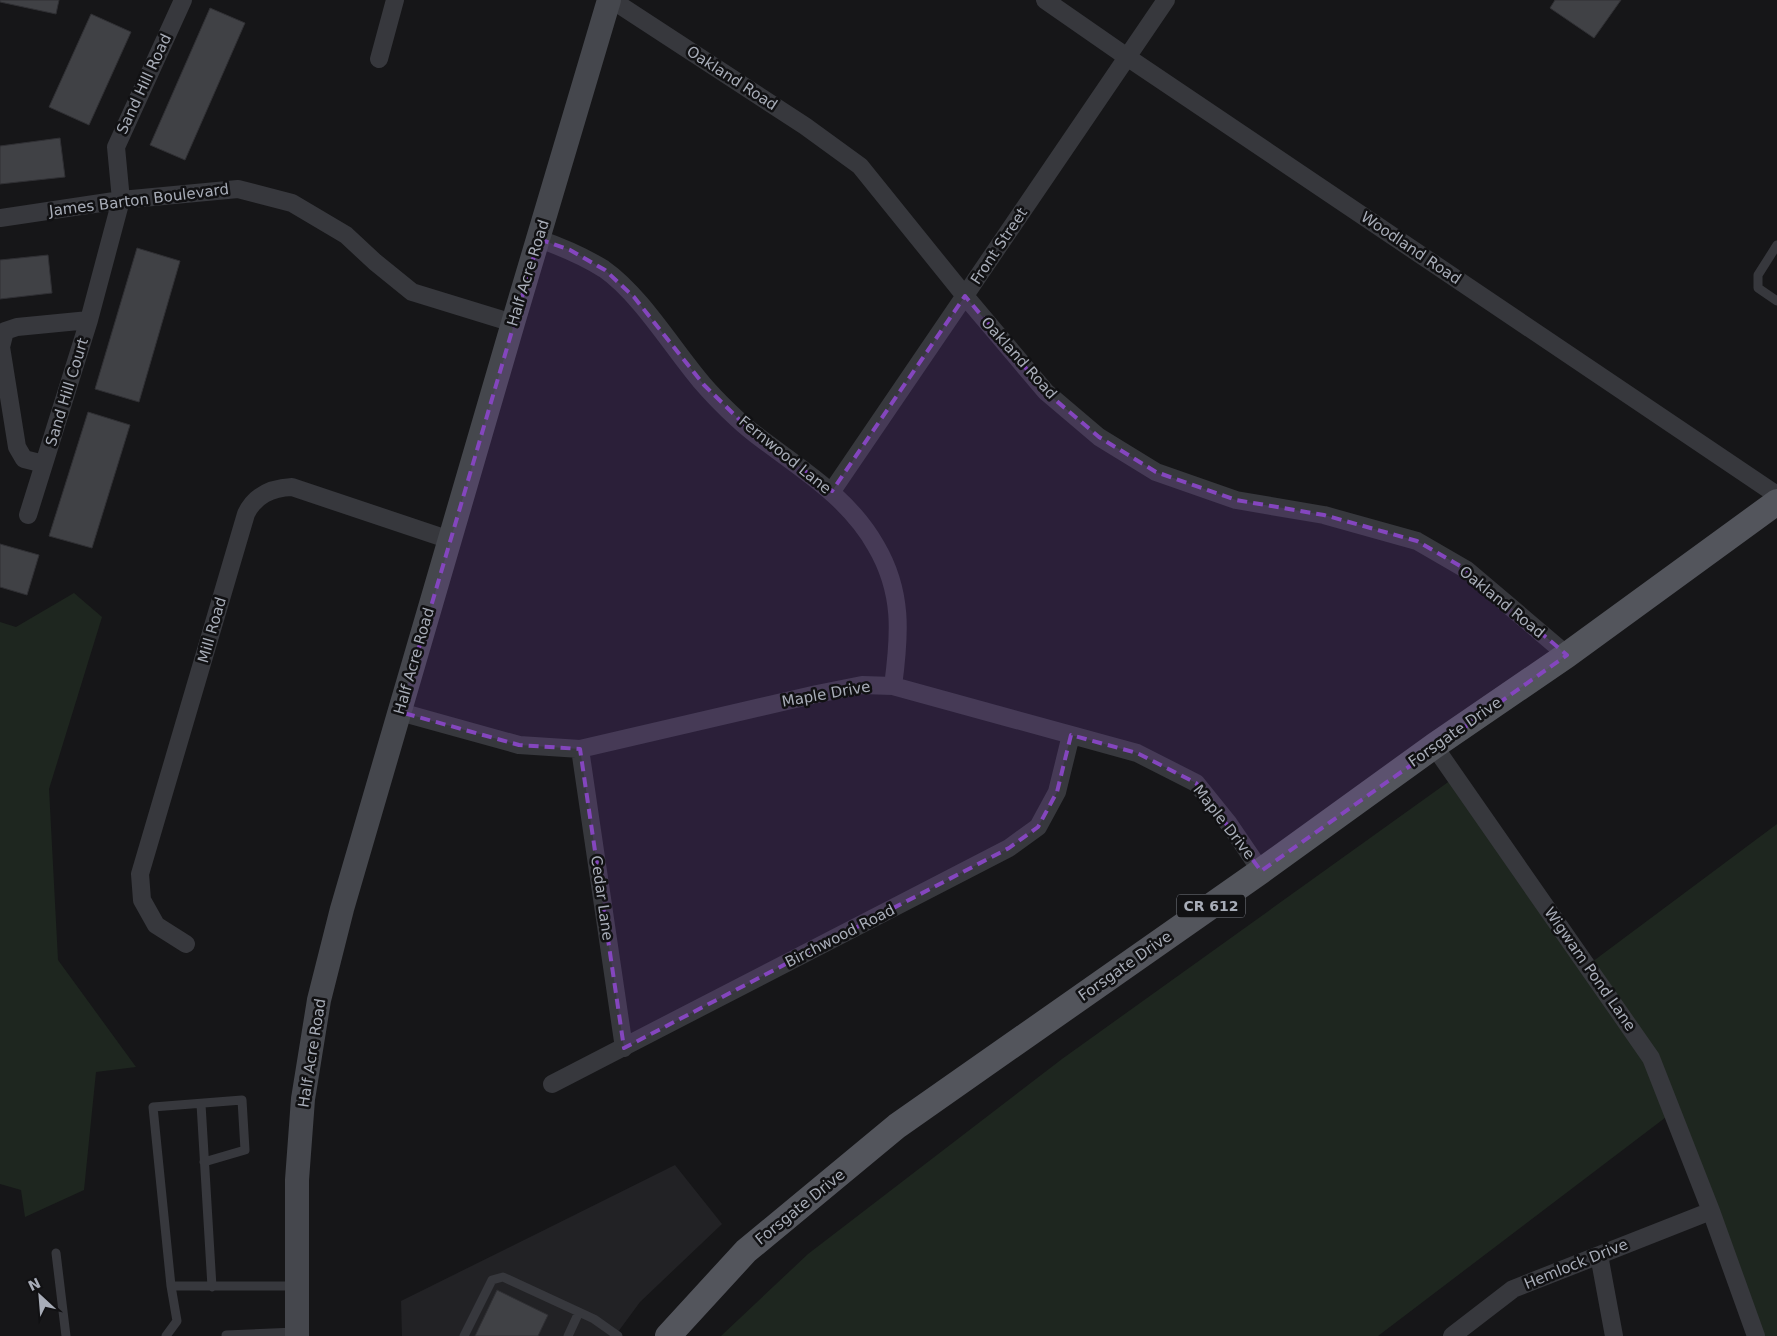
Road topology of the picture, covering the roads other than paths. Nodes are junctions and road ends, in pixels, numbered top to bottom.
1 (183, 0) edge
2 (395, 0) edge
3 (610, 0) edge
4 (1045, 0) edge
5 (1166, 0) edge
6 (1127, 57) junction
7 (379, 59) dead end
8 (121, 200) junction
9 (0, 218) edge
10 (538, 240) junction
11 (1777, 245) edge
12 (965, 296) junction
13 (1777, 301) edge
14 (90, 320) junction
15 (513, 323) junction
16 (44, 464) junction
17 (832, 492) junction
18 (1777, 495) edge
19 (1777, 502) edge
20 (28, 515) dead end
21 (450, 540) junction
22 (1567, 655) junction
23 (893, 686) junction
24 (400, 712) junction
25 (1071, 735) junction
26 (1434, 746) junction
27 (580, 748) junction
28 (1261, 871) junction
29 (186, 944) dead end
30 (624, 1048) junction
31 (552, 1084) dead end
32 (201, 1104) junction
33 (204, 1162) junction
34 (1711, 1211) junction
35 (56, 1253) dead end
36 (1598, 1255) junction
37 (171, 1286) junction
38 (212, 1286) junction
39 (296, 1286) junction
40 (580, 1312) junction
41 (297, 1334) edge
42 (226, 1335) dead end
43 (66, 1336) edge
44 (166, 1336) edge
45 (464, 1336) edge
46 (568, 1336) edge
47 (618, 1336) edge
48 (668, 1336) edge
49 (1452, 1336) edge
50 (1614, 1336) edge
51 (1756, 1336) edge

1 - 8 street, Sand Hill Road
2 - 7 street
3 - 10 street, Half Acre Road
3 - 12 street, Oakland Road
4 - 6 street, Woodland Road
5 - 6 street, Front Street
6 - 12 street, Front Street
6 - 18 street, Woodland Road
8 - 9 street, James Barton Boulevard
8 - 14 street, Sand Hill Court
8 - 15 street, James Barton Boulevard
10 - 15 street, Half Acre Road
10 - 17 street, Fernwood Lane
11 - 13 lane
12 - 17 street, Front Street
12 - 22 street, Oakland Road
14 - 16 street, Sand Hill Court
14 - 16 street, Sand Hill Court
15 - 21 street, Half Acre Road
16 - 20 street, Sand Hill Court
17 - 23 street, Fernwood Lane
19 - 22 main road, Forsgate Drive / CR 612
21 - 24 street, Half Acre Road
21 - 29 street, Mill Road
22 - 26 main road, Forsgate Drive / CR 612
23 - 25 street, Maple Drive
23 - 27 street, Maple Drive
24 - 27 street, Maple Drive
24 - 39 street, Half Acre Road
25 - 28 street, Maple Drive
25 - 30 street, Birchwood Road
26 - 28 main road, Forsgate Drive / CR 612
26 - 34 street, Wigwam Pond Lane
27 - 30 street, Cedar Lane
28 - 48 main road, Forsgate Drive / CR 612
30 - 31 street, Birchwood Road
32 - 33 lane
32 - 33 lane
32 - 37 lane
33 - 38 lane
34 - 36 street, Hemlock Drive
34 - 51 street, Wigwam Pond Lane
35 - 43 lane
36 - 49 street, Hemlock Drive
36 - 50 street
37 - 38 lane
37 - 44 lane
38 - 39 lane
39 - 41 street, Half Acre Road
40 - 45 lane
40 - 46 lane
40 - 47 lane
41 - 42 lane

